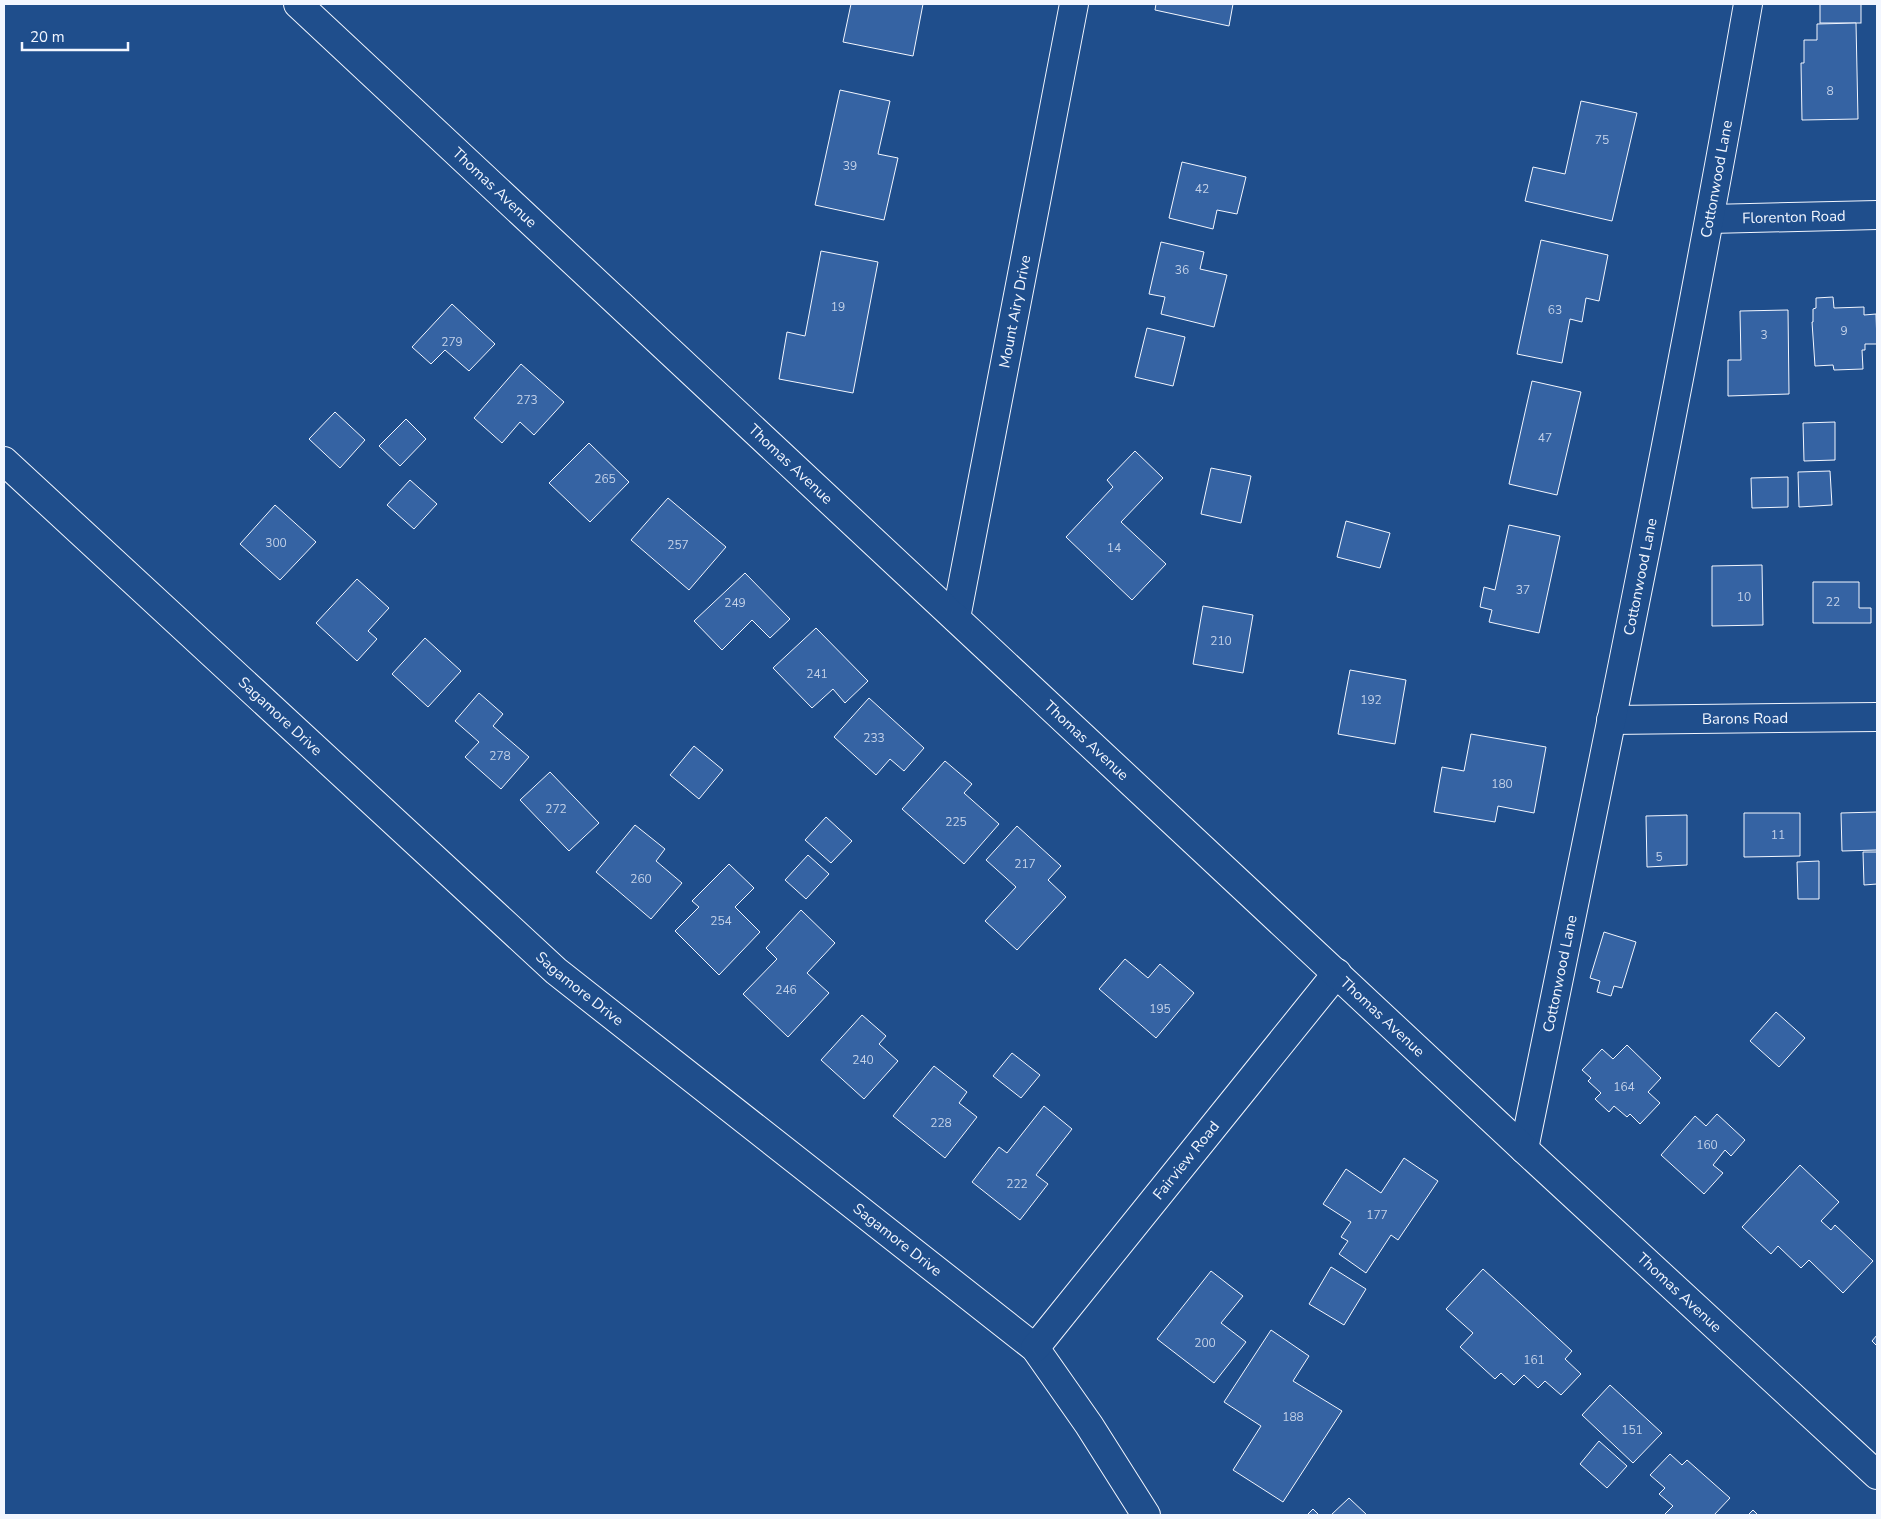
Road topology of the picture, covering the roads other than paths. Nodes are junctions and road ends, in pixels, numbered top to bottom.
1 (298, 4) edge
2 (1074, 4) edge
3 (1748, 4) edge
4 (1877, 215) edge
5 (1710, 219) junction
6 (4, 461) edge
7 (956, 618) junction
8 (1877, 716) edge
9 (1612, 720) junction
10 (1338, 973) junction
11 (1524, 1149) junction
12 (1035, 1348) junction
13 (1877, 1475) edge
14 (1146, 1515) edge

1 - 7 street, Thomas Avenue
2 - 7 street, Mount Airy Drive
3 - 5 street, Cottonwood Lane
4 - 5 street, Florenton Road
5 - 9 street, Cottonwood Lane
6 - 12 street, Sagamore Drive
7 - 10 street, Thomas Avenue
8 - 9 street, Barons Road
9 - 11 street, Cottonwood Lane
10 - 11 street, Thomas Avenue
10 - 12 street, Fairview Road
11 - 13 street, Thomas Avenue
12 - 14 street, Sagamore Drive

